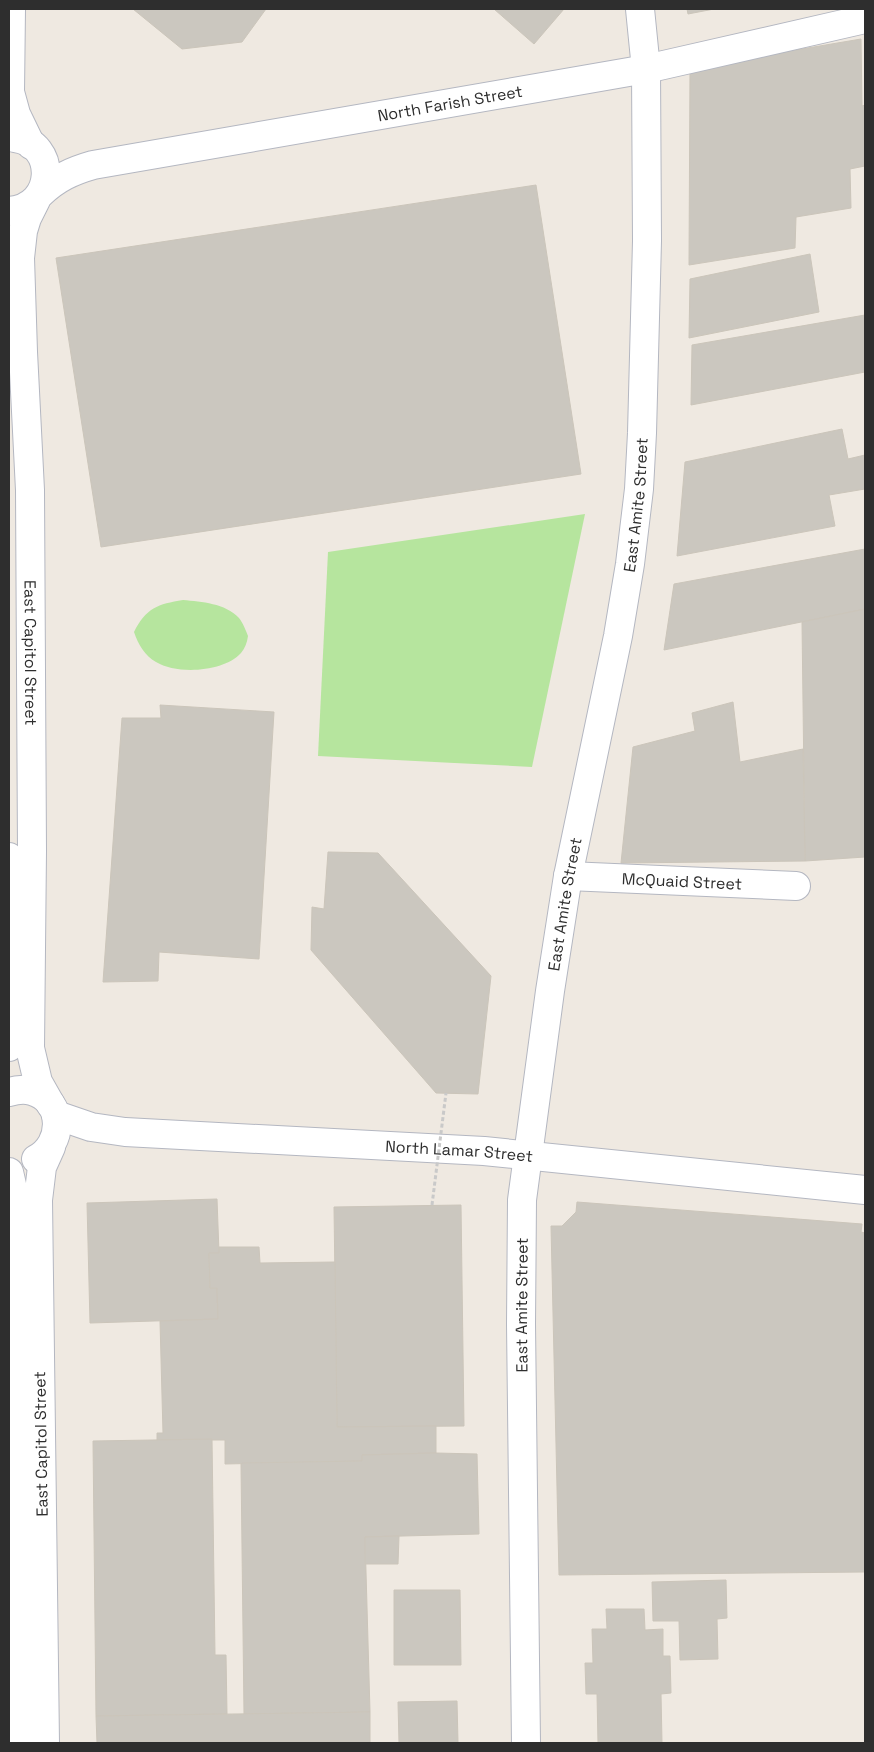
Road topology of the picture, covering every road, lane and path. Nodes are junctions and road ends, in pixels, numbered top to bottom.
1 (11, 9) edge
2 (640, 9) edge
3 (865, 19) edge
4 (646, 69) junction
5 (20, 141) edge
6 (38, 196) junction
7 (9, 211) edge
8 (9, 857) edge
9 (568, 876) junction
10 (796, 886) dead end
11 (9, 1046) edge
12 (9, 1092) edge
13 (446, 1093) dead end
14 (53, 1110) junction
15 (51, 1147) junction
16 (527, 1155) junction
17 (9, 1160) edge
18 (9, 1172) edge
19 (865, 1190) edge
20 (432, 1206) dead end
21 (23, 1743) edge
22 (45, 1743) edge
23 (526, 1743) edge

1 - 5 main road
2 - 4 main road, East Amite Street
3 - 4 main road, North Farish Street
4 - 6 main road, North Farish Street
4 - 9 main road, East Amite Street
5 - 6 main road
6 - 7 main road
6 - 14 main road, East Capitol Street
8 - 11 main road
9 - 10 main road, McQuaid Street
9 - 16 main road, East Amite Street
12 - 14 main road, North Lamar Street
13 - 20 path, bridge
14 - 15 main road, East Capitol Street
14 - 16 main road, North Lamar Street
15 - 17 main road
15 - 22 main road, East Capitol Street
16 - 19 main road, North Lamar Street
16 - 23 main road, East Amite Street
18 - 21 main road, East Capitol Street

